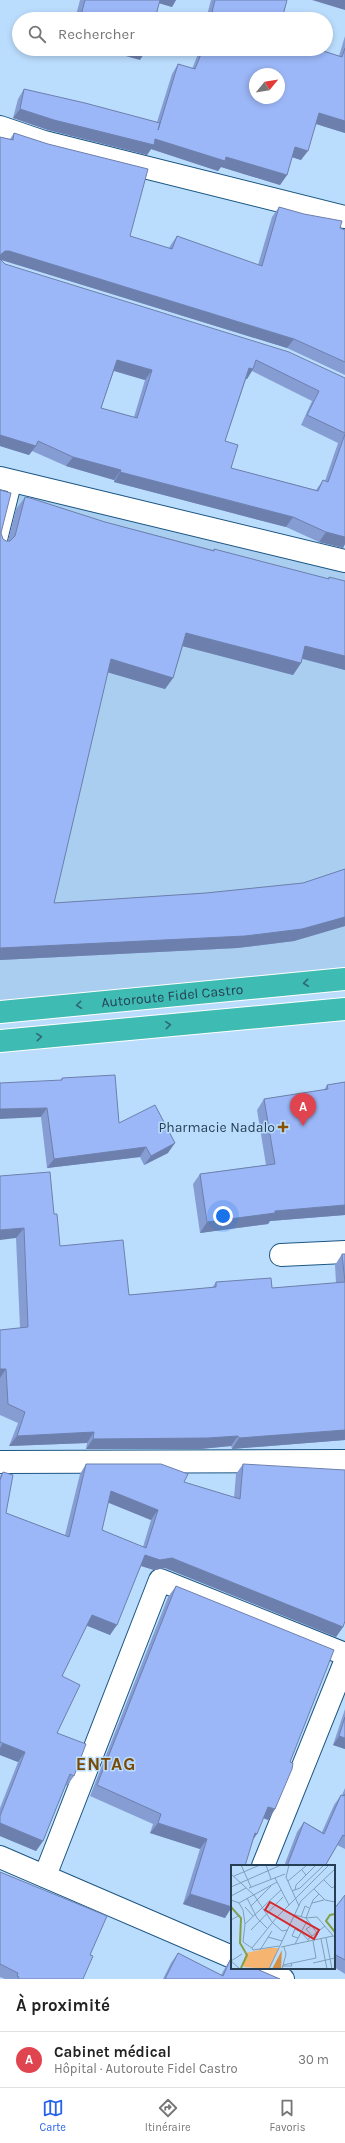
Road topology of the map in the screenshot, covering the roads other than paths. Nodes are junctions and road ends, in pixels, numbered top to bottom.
1 (0, 127) edge
2 (345, 217) edge
3 (8, 480) edge
4 (0, 546) edge
5 (345, 561) edge
6 (345, 979) edge
7 (345, 1008) edge
8 (0, 1012) edge
9 (0, 1041) edge
10 (345, 1252) edge
11 (281, 1255) dead end
12 (345, 1461) edge
13 (0, 1462) edge
14 (345, 1654) edge
15 (345, 1662) edge
16 (0, 1857) edge
17 (263, 1865) edge
18 (45, 1876) junction
19 (230, 1952) edge
20 (260, 1969) edge
21 (283, 1979) edge

1 - 2 street
3 - 4 lane
3 - 5 street
6 -> 8 highway, Autoroute Fidel Castro
9 -> 7 highway, Autoroute Fidel Castro
10 - 11 street
12 - 13 street
14 - 18 street
15 - 17 street
16 - 18 street
18 - 19 street
20 - 21 street

